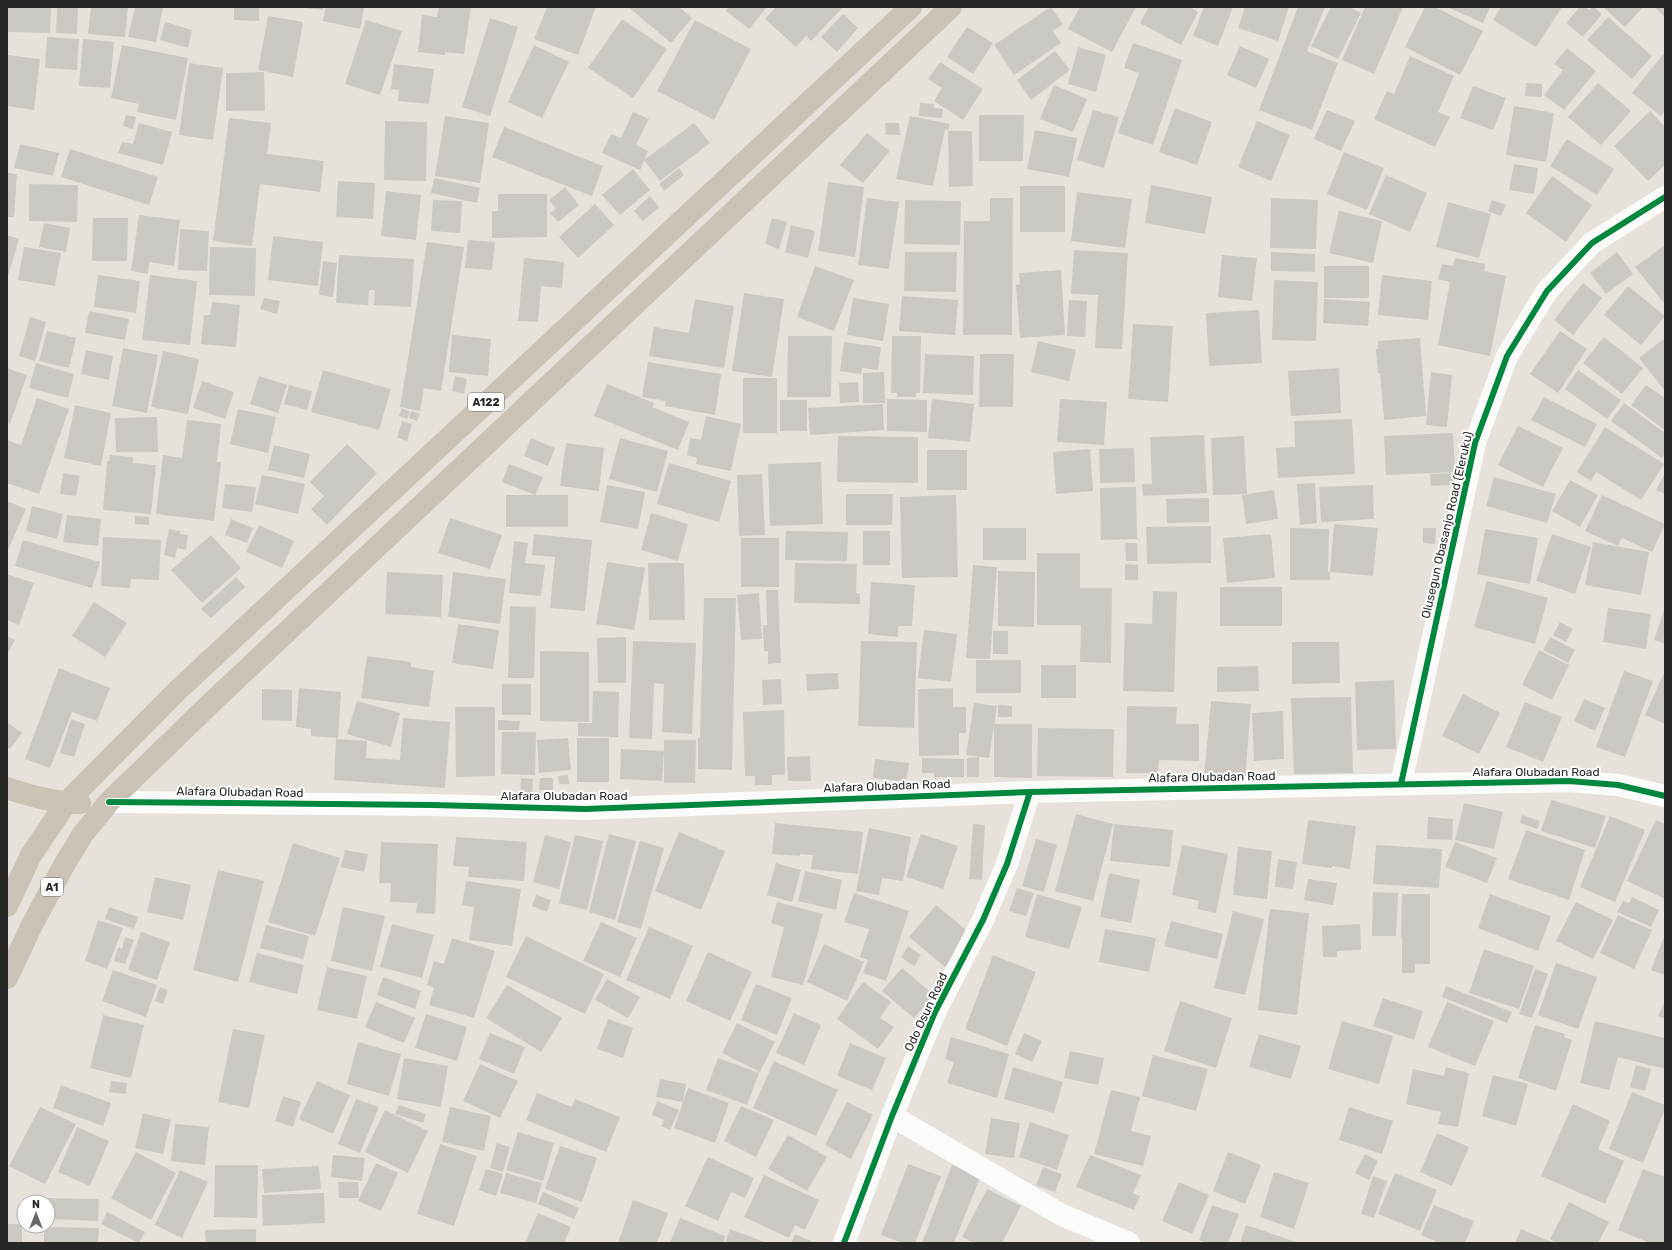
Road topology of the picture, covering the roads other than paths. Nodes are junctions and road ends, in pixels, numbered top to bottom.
1 (911, 7) edge
2 (951, 7) edge
3 (826, 87) junction
4 (846, 106) junction
5 (1665, 197) edge
6 (490, 399) junction
7 (512, 420) junction
8 (1401, 784) junction
9 (7, 788) edge
10 (1030, 792) junction
11 (1665, 796) edge
12 (110, 802) junction
13 (66, 803) junction
14 (7, 906) edge
15 (7, 978) edge
16 (892, 1116) junction
17 (844, 1243) edge
18 (1129, 1243) edge

1 - 3 highway, A122
2 - 4 highway, A122
3 - 4 highway
3 - 6 highway, A122
4 - 7 highway, A122
5 - 8 street, Olusegun Obasanjo Road (Eleruku)
6 - 7 highway
6 - 13 highway, A122
7 - 12 highway, A122
8 - 10 street, Alafara Olubadan Road
8 - 11 street, Alafara Olubadan Road
9 - 13 highway
10 - 12 street, Alafara Olubadan Road
10 - 16 street, Odo Osun Road
12 - 13 highway
12 - 15 highway, A1
13 - 14 highway
16 - 17 street, Odo Osun Road
16 - 18 street

